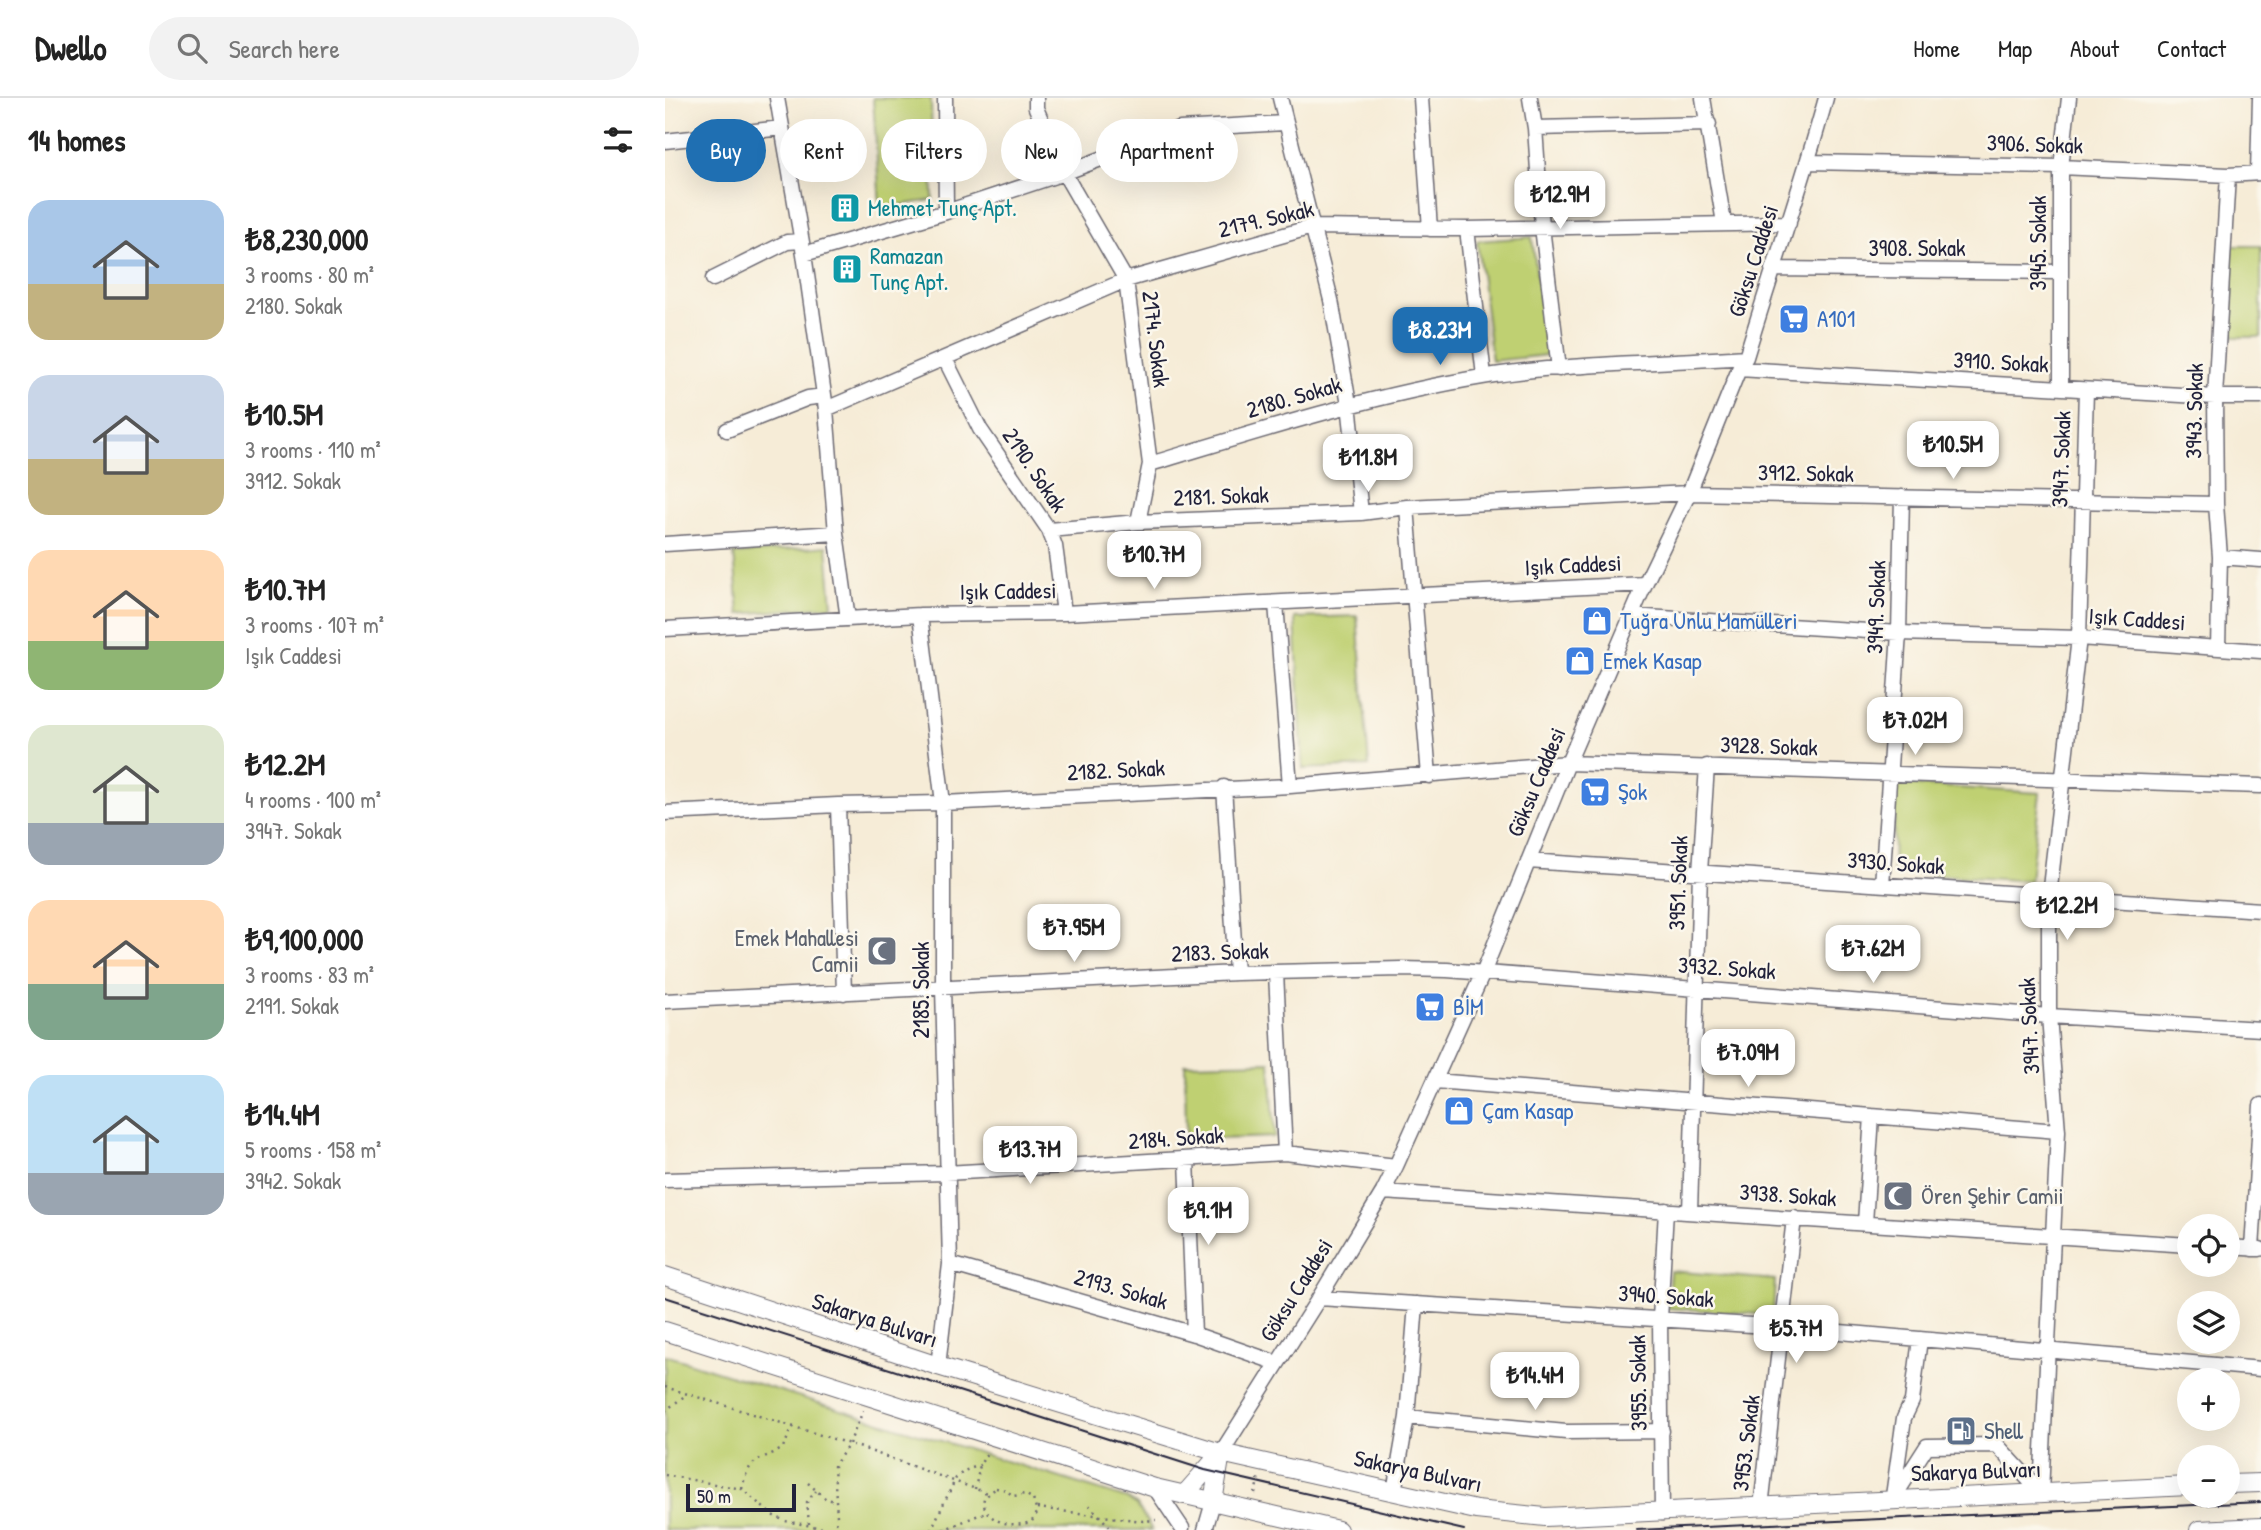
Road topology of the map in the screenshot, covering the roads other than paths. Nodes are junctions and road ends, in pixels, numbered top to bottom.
1 (777, 98) edge
2 (945, 98) edge
3 (1036, 98) edge
4 (1280, 98) edge
5 (1421, 98) edge
6 (1530, 98) edge
7 (1703, 98) edge
8 (1826, 98) edge
9 (2069, 98) edge
10 (2260, 98) edge
11 (780, 119) edge
12 (1041, 119) edge
13 (1285, 123) junction
14 (1709, 124) junction
15 (780, 128) edge
16 (1535, 128) junction
17 (665, 141) edge
18 (1808, 162) junction
19 (1082, 166) edge
20 (2061, 167) junction
21 (2260, 173) edge
22 (2228, 175) junction
23 (792, 182) edge
24 (1037, 182) edge
25 (1069, 182) edge
26 (946, 212) junction
27 (1724, 223) junction
28 (1789, 223) junction
29 (1312, 227) junction
30 (1542, 227) junction
31 (1430, 229) junction
32 (1467, 229) junction
33 (803, 247) junction
34 (1772, 269) junction
35 (2060, 272) junction
36 (713, 279) dead end
37 (1126, 280) junction
38 (945, 359) junction
39 (1743, 363) junction
40 (1559, 369) junction
41 (1484, 376) junction
42 (2061, 388) junction
43 (2086, 390) junction
44 (2215, 397) junction
45 (2261, 397) edge
46 (825, 403) junction
47 (1349, 404) junction
48 (727, 430) dead end
49 (1150, 464) junction
50 (1689, 493) junction
51 (1902, 497) junction
52 (2082, 502) junction
53 (2216, 504) junction
54 (1408, 507) junction
55 (1361, 513) junction
56 (1138, 522) junction
57 (1049, 530) junction
58 (837, 533) junction
59 (665, 544) edge
60 (2220, 557) junction
61 (2261, 560) edge
62 (1645, 584) junction
63 (1413, 596) junction
64 (1276, 603) junction
65 (1064, 613) junction
66 (920, 615) junction
67 (1632, 616) junction
68 (848, 619) junction
69 (665, 629) edge
70 (1899, 633) junction
71 (2079, 638) junction
72 (2218, 648) junction
73 (2261, 651) edge
74 (1569, 763) junction
75 (1707, 766) junction
76 (1889, 773) junction
77 (1429, 776) junction
78 (2063, 781) junction
79 (1290, 786) junction
80 (2261, 786) edge
81 (1224, 788) junction
82 (943, 803) junction
83 (838, 805) junction
84 (665, 813) edge
85 (1528, 861) junction
86 (1700, 872) junction
87 (1882, 885) junction
88 (2049, 896) junction
89 (2261, 910) edge
90 (1236, 973) junction
91 (1276, 973) junction
92 (1483, 974) junction
93 (943, 987) junction
94 (1698, 988) junction
95 (844, 993) junction
96 (665, 1001) edge
97 (2049, 1016) junction
98 (2261, 1029) edge
99 (1435, 1081) junction
100 (1695, 1102) junction
101 (2261, 1105) edge
102 (1872, 1116) junction
103 (2058, 1131) junction
104 (1285, 1153) junction
105 (1187, 1160) junction
106 (1396, 1166) junction
107 (946, 1173) junction
108 (665, 1180) edge
109 (1383, 1192) junction
110 (1666, 1210) junction
111 (1691, 1212) junction
112 (1794, 1218) junction
113 (1865, 1223) junction
114 (2052, 1236) junction
115 (2177, 1244) edge
116 (2256, 1249) edge
117 (950, 1264) junction
118 (665, 1276) edge
119 (1319, 1298) junction
120 (1416, 1304) junction
121 (1660, 1318) junction
122 (1783, 1327) junction
123 (665, 1331) edge
124 (1194, 1334) junction
125 (1920, 1339) junction
126 (2047, 1350) junction
127 (1277, 1363) junction
128 (938, 1366) junction
129 (2261, 1369) edge
130 (1407, 1417) junction
131 (1662, 1431) junction
132 (1221, 1453) junction
133 (2261, 1483) edge
134 (2240, 1484) edge
135 (2177, 1487) edge
136 (1155, 1488) junction
137 (1394, 1492) junction
138 (2042, 1493) junction
139 (1184, 1495) junction
140 (1893, 1499) junction
141 (1213, 1502) junction
142 (1761, 1507) junction
143 (1662, 1513) junction
144 (2261, 1527) edge
145 (1182, 1529) edge
146 (1205, 1530) edge
147 (1338, 1530) edge
148 (2199, 1530) edge

1 - 11 street
2 - 26 street
3 - 12 street, 2174. Sokak
4 - 13 street
5 - 31 street
6 - 16 street
7 - 14 street
8 - 18 street, Göksu Caddesi
9 - 20 street, 3945. Sokak
10 - 21 street
13 - 19 street
13 - 29 street
14 - 16 street
14 - 27 street
15 - 17 street
16 - 30 street
18 - 20 street, 3906. Sokak
18 - 28 street, Göksu Caddesi
20 - 22 street, 3906. Sokak
20 - 35 street, 3945. Sokak
21 - 22 street, 3906. Sokak
22 - 44 street, 3943. Sokak
23 - 33 street
24 - 26 street
25 - 37 street, 2174. Sokak
26 - 33 street
27 - 28 street, 2179. Sokak
27 - 30 street, 2179. Sokak
28 - 34 street, Göksu Caddesi
29 - 31 street, 2179. Sokak
29 - 37 street, 2179. Sokak
29 - 47 street
30 - 32 street, 2179. Sokak
30 - 40 street
31 - 32 street, 2179. Sokak
32 - 41 street
33 - 36 street
33 - 46 street
34 - 35 street, 3908. Sokak
34 - 39 street, Göksu Caddesi
35 - 42 street, 3945. Sokak
37 - 38 street, 2179. Sokak
37 - 49 street, 2174. Sokak
38 - 46 street, 2179. Sokak
38 - 57 street, 2190. Sokak
39 - 40 street, 2180. Sokak
39 - 42 street, 3910. Sokak
39 - 50 street, Göksu Caddesi
40 - 41 street, 2180. Sokak
41 - 47 street, 2180. Sokak
42 - 43 street, 3910. Sokak
43 - 44 street, 3910. Sokak
43 - 52 street, 3947. Sokak
44 - 45 street, 3910. Sokak
44 - 53 street, 3943. Sokak
46 - 48 street, 2179. Sokak
46 - 58 street
47 - 49 street, 2180. Sokak
47 - 55 street
49 - 56 street, 2174. Sokak
50 - 51 street, 3912. Sokak
50 - 54 street, 2181. Sokak
50 - 62 street, Göksu Caddesi
51 - 52 street, 3912. Sokak
51 - 70 street, 3949. Sokak
52 - 53 street, 3912. Sokak
52 - 71 street, 3947. Sokak
53 - 60 street, 3943. Sokak
54 - 55 street, 2181. Sokak
54 - 63 street
55 - 56 street, 2181. Sokak
56 - 57 street, 2181. Sokak
57 - 65 street, 2190. Sokak
58 - 59 street
58 - 68 street
60 - 61 street
60 - 72 street, 3943. Sokak
62 - 63 street, Işık Caddesi
62 - 67 street, Göksu Caddesi
63 - 64 street, Işık Caddesi
63 - 77 street
64 - 65 street, Işık Caddesi
64 - 79 street
65 - 66 street, Işık Caddesi
66 - 68 street, Işık Caddesi
66 - 82 street, 2185. Sokak
67 - 70 street, Işık Caddesi
67 - 74 street, Göksu Caddesi
68 - 69 street, Işık Caddesi
70 - 71 street, Işık Caddesi
70 - 76 street, 3949. Sokak
71 - 72 street, Işık Caddesi
71 - 78 street, 3947. Sokak
72 - 73 street, Işık Caddesi
74 - 75 street, 3928. Sokak
74 - 77 street, 2182. Sokak
74 - 85 street, Göksu Caddesi
75 - 76 street, 3928. Sokak
75 - 86 street, 3951. Sokak
76 - 78 street, 3928. Sokak
76 - 87 street, 3949. Sokak
77 - 79 street, 2182. Sokak
78 - 80 street, 3928. Sokak
78 - 88 street, 3947. Sokak
79 - 81 street, 2182. Sokak
81 - 82 street, 2182. Sokak
81 - 90 street
82 - 83 street, 2182. Sokak
82 - 93 street, 2185. Sokak
83 - 84 street, 2182. Sokak
83 - 95 street
85 - 86 street, 3930. Sokak
85 - 92 street, Göksu Caddesi
86 - 87 street, 3930. Sokak
86 - 94 street, 3951. Sokak
87 - 88 street, 3930. Sokak
88 - 89 street, 3930. Sokak
88 - 97 street, 3947. Sokak
90 - 91 street, 2183. Sokak
90 - 93 street, 2183. Sokak
91 - 92 street, 2183. Sokak
91 - 104 street
92 - 94 street, 3932. Sokak
92 - 99 street, Göksu Caddesi
93 - 95 street, 2183. Sokak
93 - 107 street, 2185. Sokak
94 - 97 street, 3932. Sokak
94 - 100 street, 3951. Sokak
95 - 96 street, 2183. Sokak
97 - 98 street, 3932. Sokak
97 - 103 street, 3947. Sokak
99 - 100 street
99 - 106 street, Göksu Caddesi
100 - 102 street
100 - 111 street, 3951. Sokak
101 - 116 street
102 - 103 street
102 - 113 street
103 - 114 street, 3947. Sokak
104 - 105 street, 2184. Sokak
104 - 106 street, 2184. Sokak
105 - 107 street, 2184. Sokak
105 - 124 street
106 - 109 street, Göksu Caddesi
107 - 108 street, 2184. Sokak
107 - 117 street, 2185. Sokak
109 - 110 street, 3938. Sokak
109 - 119 street, Göksu Caddesi
110 - 111 street, 3938. Sokak
110 - 121 street, 3955. Sokak
111 - 112 street, 3938. Sokak
112 - 113 street, 3938. Sokak
112 - 122 street, 3953. Sokak
113 - 114 street, 3938. Sokak
114 - 115 street, 3938. Sokak
114 - 126 street, 3947. Sokak
117 - 124 street, 2193. Sokak
117 - 128 street, 2185. Sokak
118 - 128 main road, Sakarya Bulvarı
119 - 120 street, 3940. Sokak
119 - 127 street, Göksu Caddesi
120 - 121 street, 3940. Sokak
120 - 130 street
121 - 122 street, 3940. Sokak
121 - 131 street, 3955. Sokak
122 - 125 street, 3940. Sokak
122 - 142 street, 3953. Sokak
123 - 136 main road
124 - 127 street, 2193. Sokak
125 - 126 street, 3940. Sokak
125 - 140 street
126 - 129 street, 3940. Sokak
126 - 138 street, 3947. Sokak
127 - 132 street, Göksu Caddesi
128 - 132 main road, Sakarya Bulvarı
130 - 131 street
130 - 137 street
131 - 143 street, 3955. Sokak
132 - 137 main road, Sakarya Bulvarı
132 - 139 main road
132 - 141 main road
133 - 134 main road
135 - 138 main road, Sakarya Bulvarı
136 - 139 main road
136 - 145 street
137 - 143 main road, Sakarya Bulvarı
138 - 140 main road, Sakarya Bulvarı
138 - 140 street
139 - 141 main road
139 - 145 street
140 - 142 main road, Sakarya Bulvarı
141 - 146 street
141 - 147 main road
142 - 143 main road, Sakarya Bulvarı
144 - 148 main road

